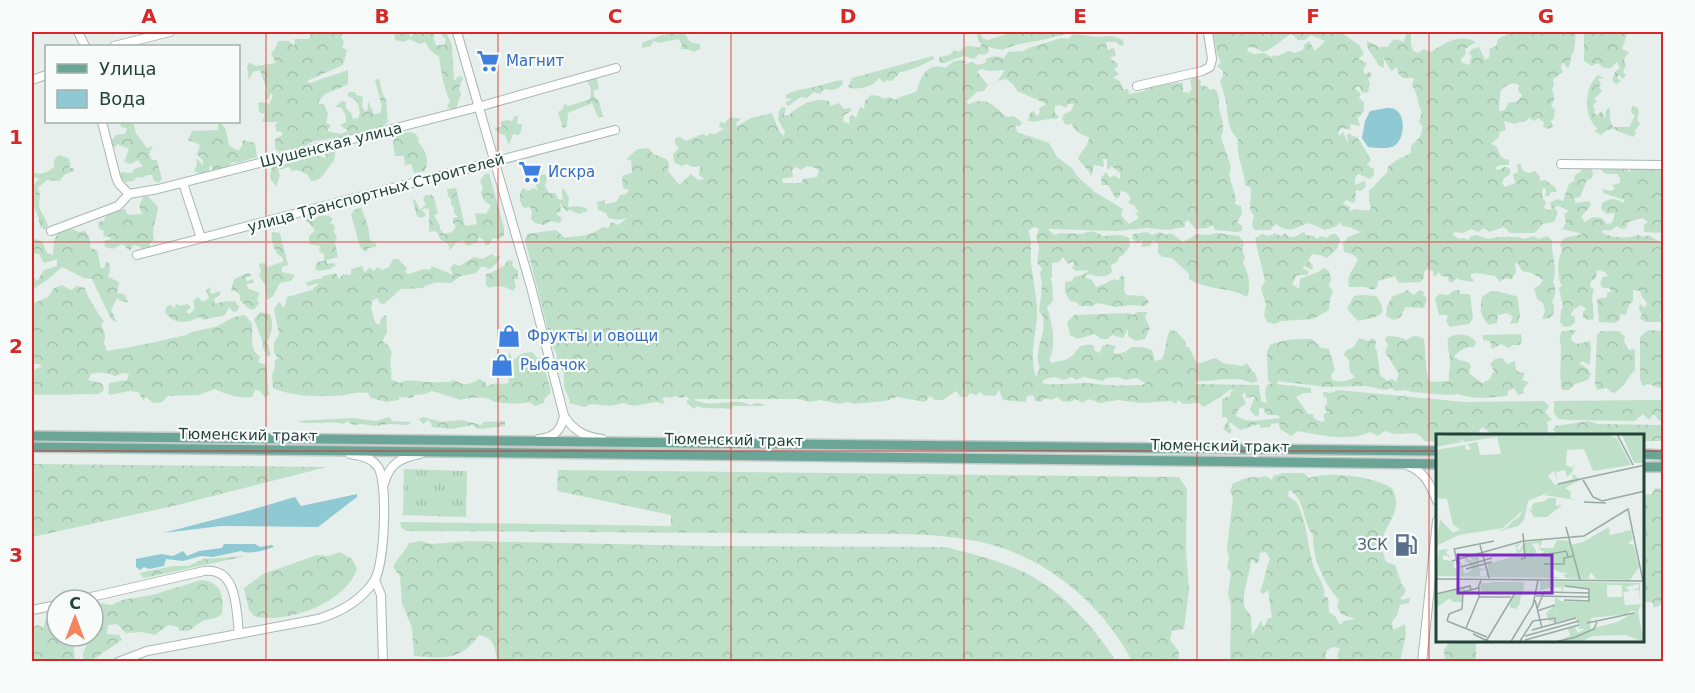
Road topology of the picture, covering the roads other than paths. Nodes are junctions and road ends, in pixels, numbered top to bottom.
1 (171, 32) edge
2 (457, 32) edge
3 (1208, 32) edge
4 (118, 45) edge
5 (616, 68) dead end
6 (1137, 86) dead end
7 (478, 107) junction
8 (102, 123) edge
9 (615, 130) dead end
10 (494, 163) junction
11 (1561, 165) dead end
12 (1664, 165) edge
13 (183, 183) junction
14 (129, 194) junction
15 (51, 231) dead end
16 (201, 238) junction
17 (137, 255) dead end
18 (564, 416) junction
19 (32, 436) edge
20 (524, 441) junction
21 (634, 442) junction
22 (32, 447) edge
23 (333, 451) junction
24 (1436, 451) edge
25 (432, 452) junction
26 (1644, 454) edge
27 (1664, 454) edge
28 (1400, 463) junction
29 (1436, 464) edge
30 (1644, 467) edge
31 (1664, 467) edge
32 (383, 489) junction
33 (1436, 498) edge
34 (1436, 530) edge
35 (375, 580) junction
36 (105, 594) edge
37 (239, 634) junction
38 (118, 662) edge
39 (383, 662) edge
40 (1422, 662) edge

1 - 4 street
2 - 7 street
3 - 6 street
5 - 7 street, Шушенская улица
7 - 10 street
7 - 13 street, Шушенская улица
8 - 14 street
9 - 10 street, улица Транспортных Строителей
10 - 16 street, улица Транспортных Строителей
10 - 18 street
11 - 12 street
13 - 14 street, Шушенская улица
13 - 16 street
14 - 15 street, Шушенская улица
16 - 17 street, улица Транспортных Строителей
18 - 20 street
18 - 21 street
19 - 20 main road, Тюменский тракт
20 - 21 main road, Тюменский тракт
21 - 24 main road, Тюменский тракт
22 - 23 main road, Тюменский тракт
23 - 25 main road, Тюменский тракт
23 - 32 street
25 - 28 main road, Тюменский тракт
25 - 32 street
26 - 27 main road
28 - 29 main road, Тюменский тракт
28 - 33 street
30 - 31 main road
32 - 35 street
34 - 40 street
35 - 37 street
35 - 39 street
36 - 37 street
37 - 38 street

